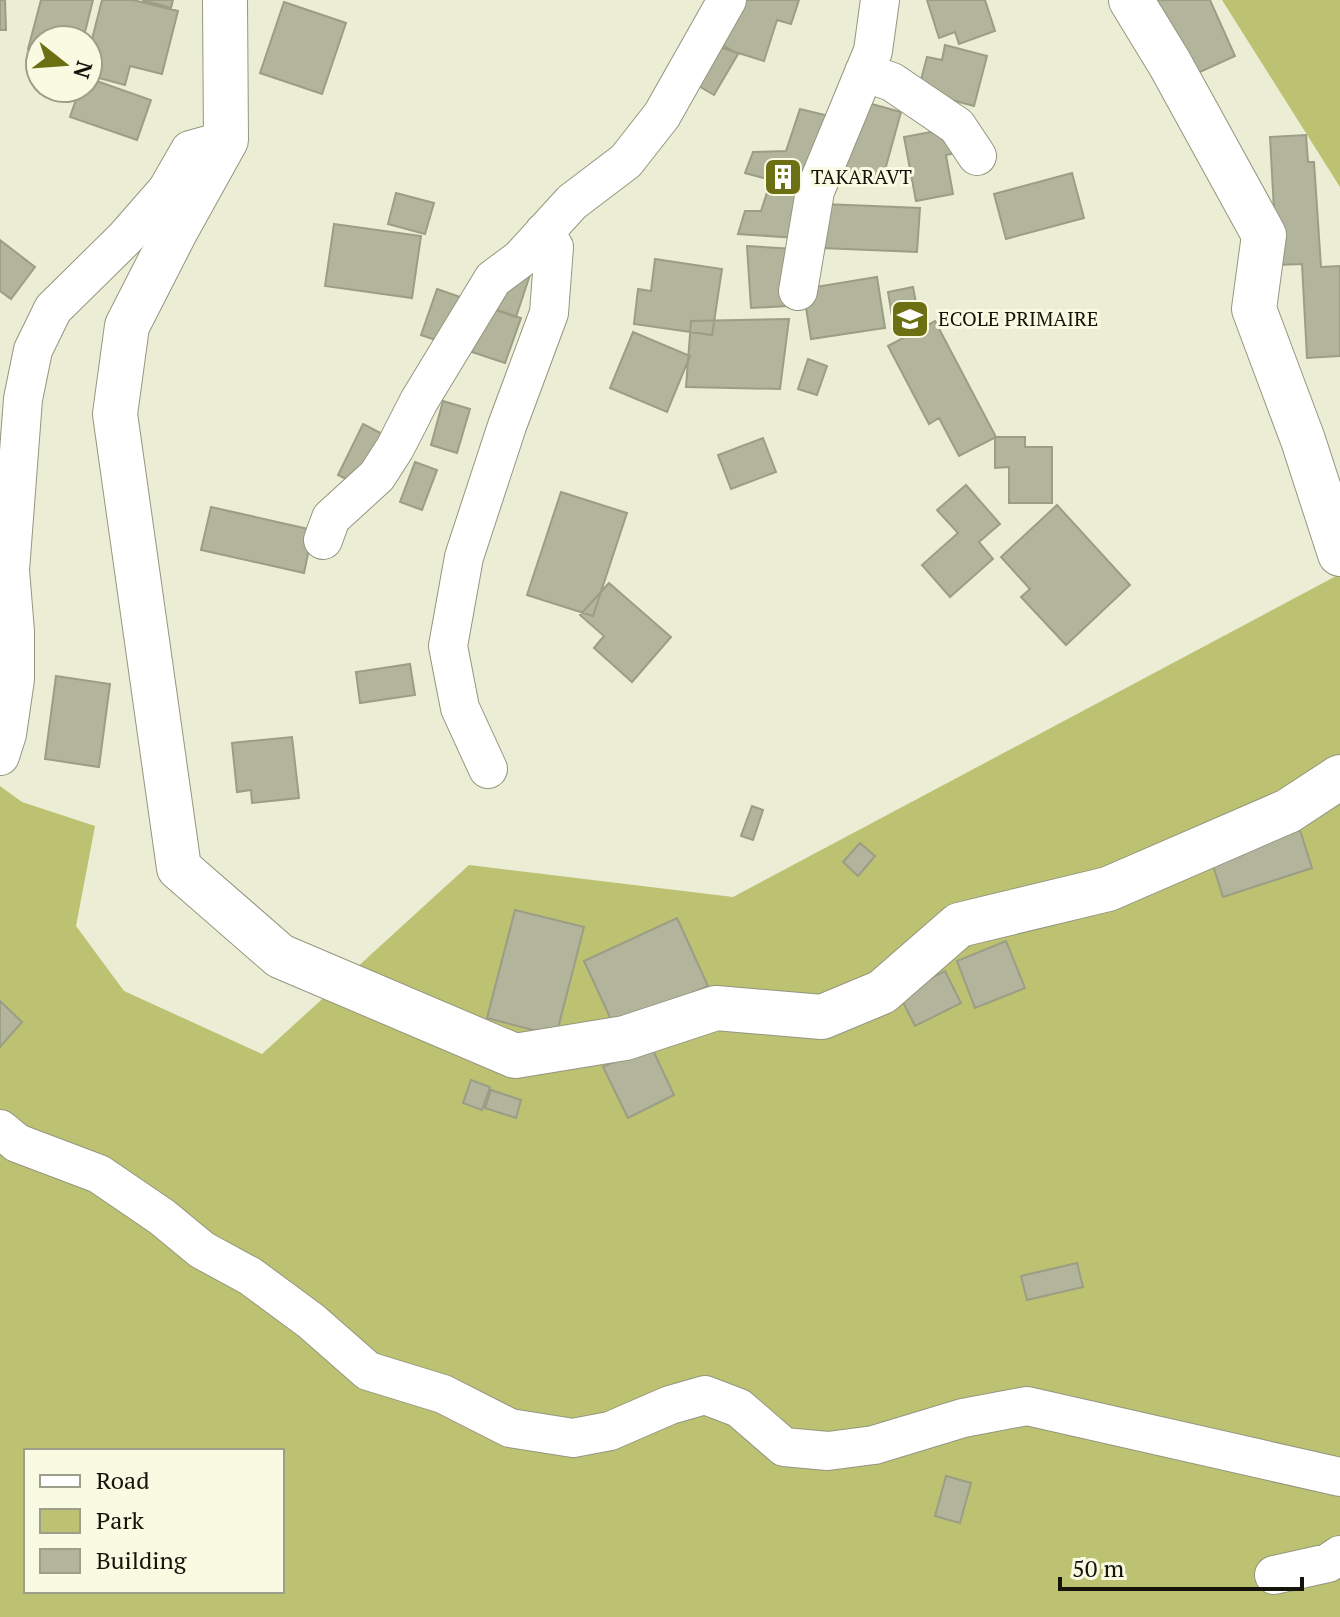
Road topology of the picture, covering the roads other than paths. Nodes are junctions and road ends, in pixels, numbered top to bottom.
1 (225, 0) edge
2 (727, 0) edge
3 (880, 0) edge
4 (1131, 0) edge
5 (864, 72) junction
6 (226, 140) junction
7 (977, 156) dead end
8 (544, 232) junction
9 (798, 291) dead end
10 (323, 540) dead end
11 (1340, 554) edge
12 (0, 756) edge
13 (488, 769) dead end
14 (1340, 777) edge
15 (0, 1129) edge
16 (1340, 1477) edge
17 (1340, 1555) edge
18 (1274, 1575) dead end

1 - 6 street
2 - 8 street
3 - 5 street
4 - 11 street
5 - 7 street
5 - 9 street
6 - 12 street
6 - 14 street
8 - 10 street
8 - 13 street
15 - 16 street
17 - 18 street

